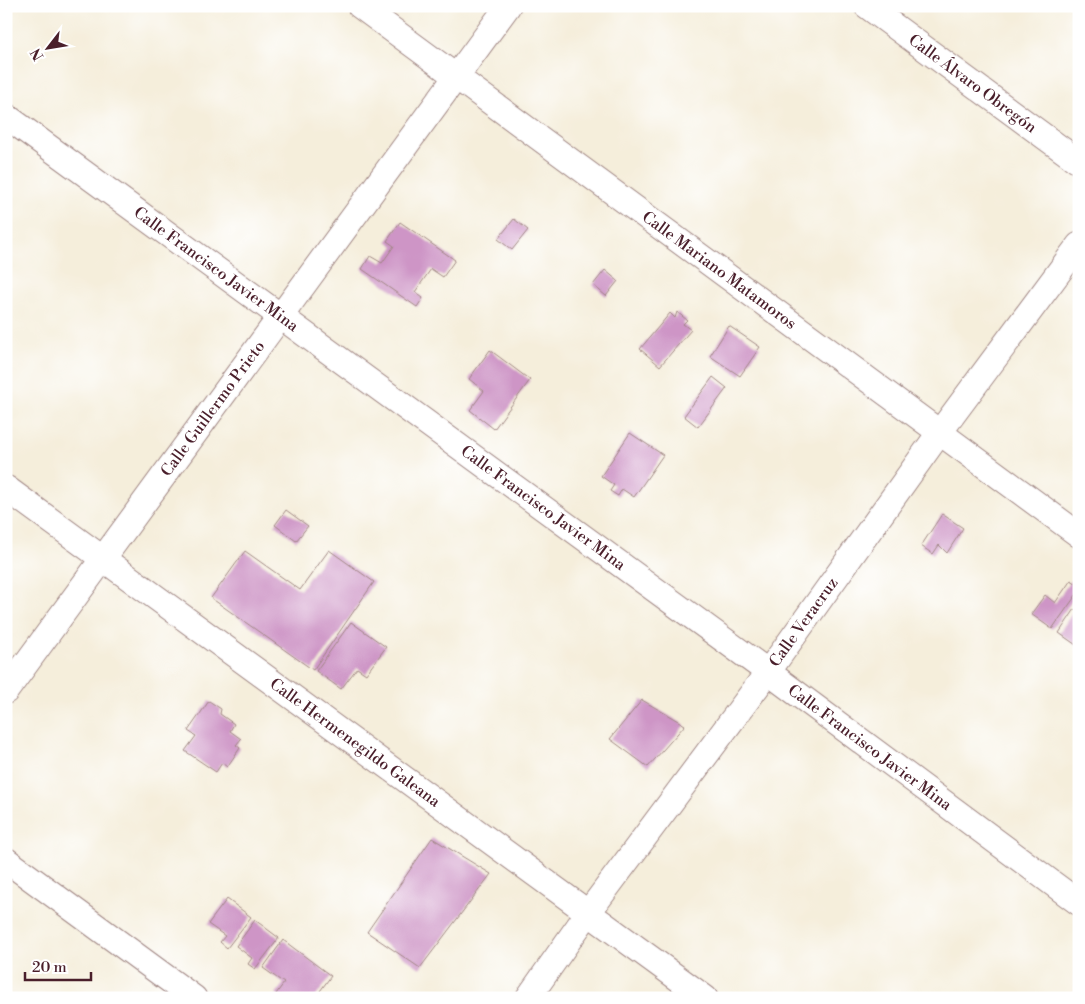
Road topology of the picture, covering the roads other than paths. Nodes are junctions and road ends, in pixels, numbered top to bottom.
1 (360, 6) edge
2 (508, 6) edge
3 (866, 6) edge
4 (456, 77) junction
5 (6, 116) edge
6 (1079, 162) edge
7 (1079, 245) edge
8 (281, 317) junction
9 (940, 432) junction
10 (6, 488) edge
11 (1079, 535) edge
12 (104, 559) junction
13 (768, 672) junction
14 (6, 691) edge
15 (6, 860) edge
16 (1079, 904) edge
17 (588, 913) junction
18 (194, 998) edge
19 (528, 998) edge
20 (705, 998) edge

1 - 4 street, Calle Mariano Matamoros
2 - 4 street, Calle Guillermo Prieto
3 - 6 street, Calle Álvaro Obregón
4 - 8 street, Calle Guillermo Prieto
4 - 9 street, Calle Mariano Matamoros
5 - 8 street, Calle Francisco Javier Mina
7 - 9 street, Calle Veracruz
8 - 12 street, Calle Guillermo Prieto
8 - 13 street, Calle Francisco Javier Mina
9 - 11 street, Calle Mariano Matamoros
9 - 13 street, Calle Veracruz
10 - 12 street, Calle Hermenegildo Galeana
12 - 14 street, Calle Guillermo Prieto
12 - 17 street, Calle Hermenegildo Galeana
13 - 16 street, Calle Francisco Javier Mina
13 - 17 street, Calle Veracruz
15 - 18 street
17 - 19 street, Calle Veracruz
17 - 20 street, Calle Hermenegildo Galeana

